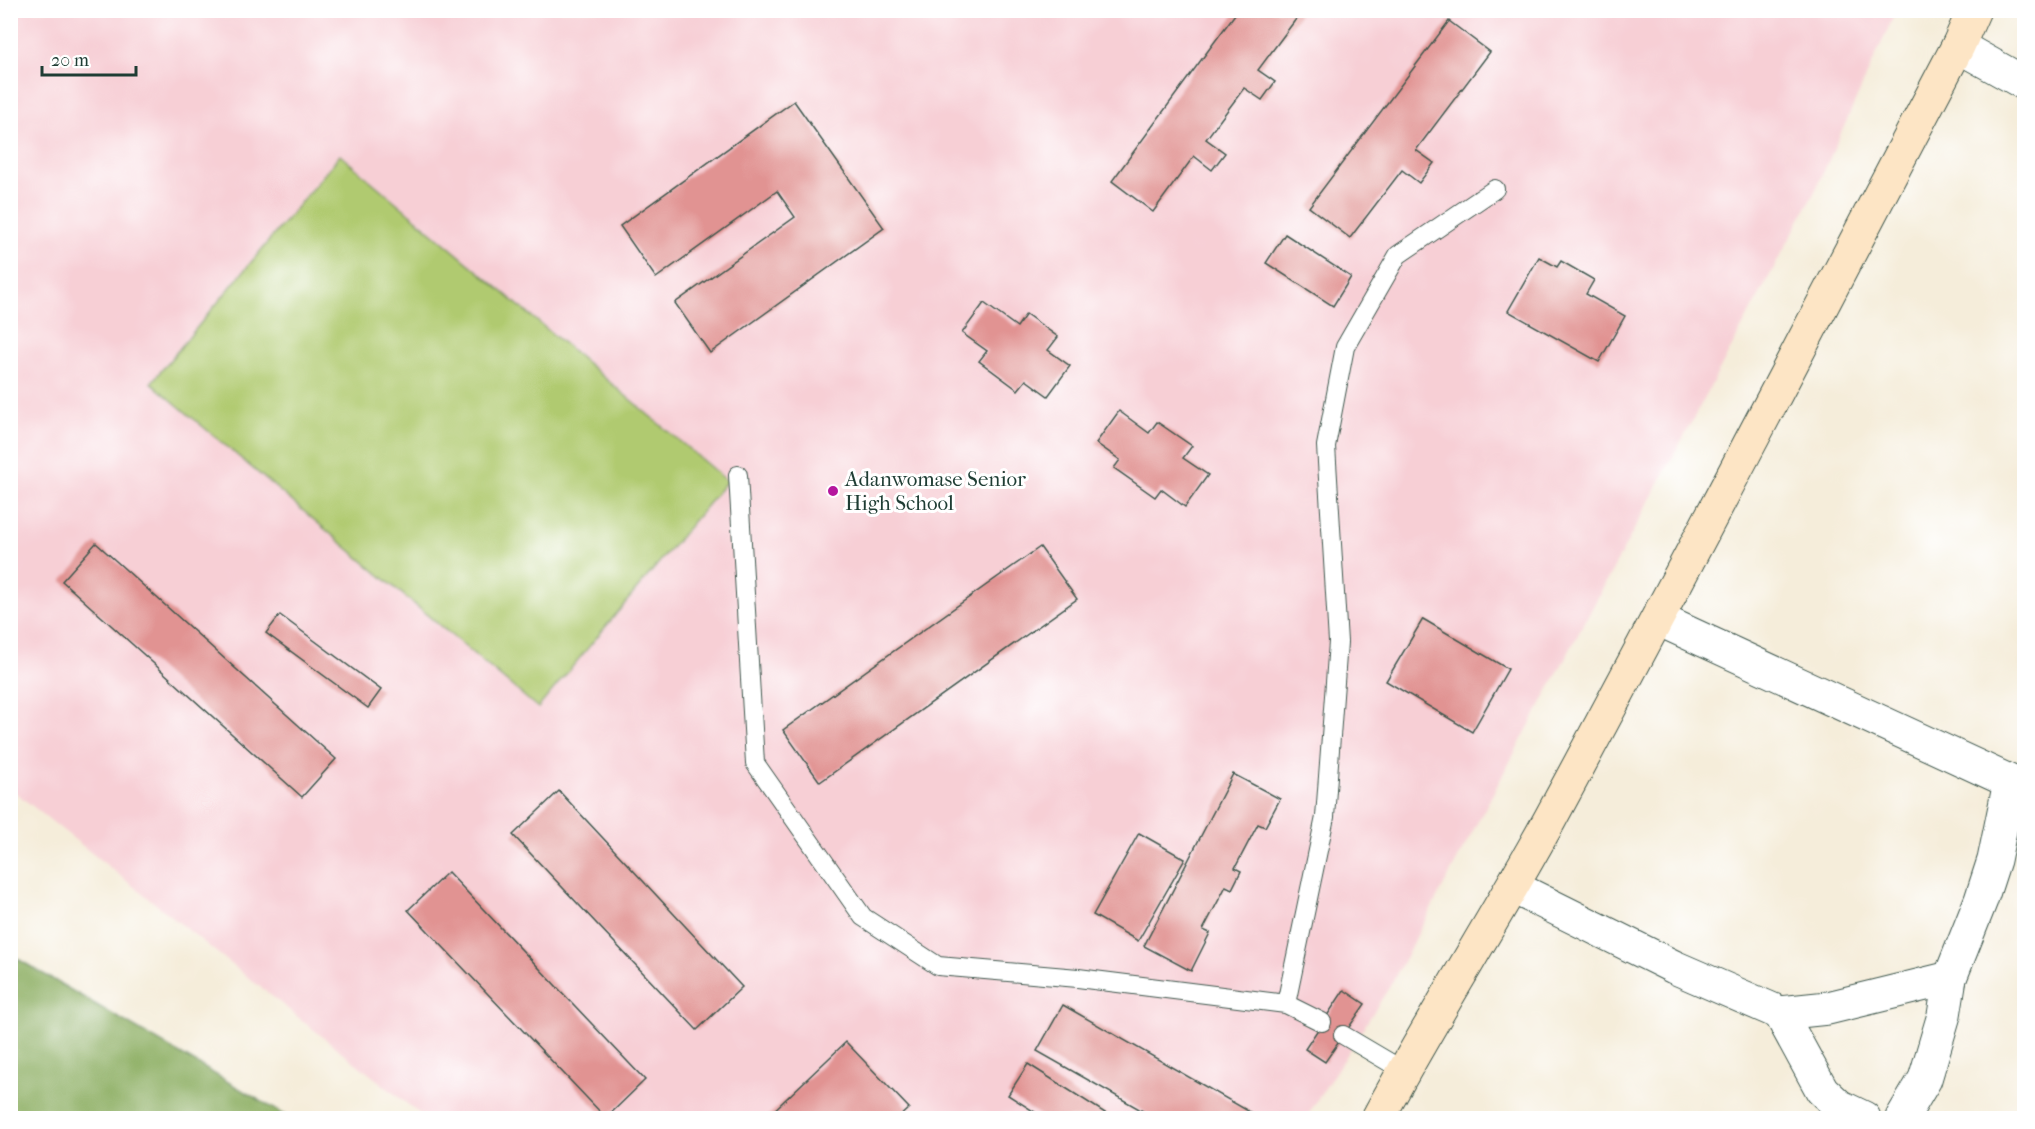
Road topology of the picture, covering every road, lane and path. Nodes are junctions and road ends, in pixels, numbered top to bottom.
1 (1974, 10) edge
2 (1958, 46) junction
3 (2025, 83) edge
4 (1495, 189) dead end
5 (738, 475) dead end
6 (1658, 619) junction
7 (2017, 785) edge
8 (2025, 841) edge
9 (1994, 860) junction
10 (1513, 887) junction
11 (1950, 978) junction
12 (1286, 1004) junction
13 (1780, 1013) junction
14 (1322, 1022) dead end
15 (1343, 1035) dead end
16 (1404, 1071) junction
17 (1378, 1119) edge
18 (1864, 1119) edge
19 (1902, 1119) edge

1 - 2 street
2 - 3 street
2 - 6 street
4 - 12 lane
5 - 12 lane
6 - 7 street
6 - 10 street
7 - 9 street
8 - 9 street
9 - 11 street
10 - 13 street
10 - 16 street
11 - 13 street
11 - 19 street
12 - 14 lane
13 - 18 street
15 - 16 lane
16 - 17 street

